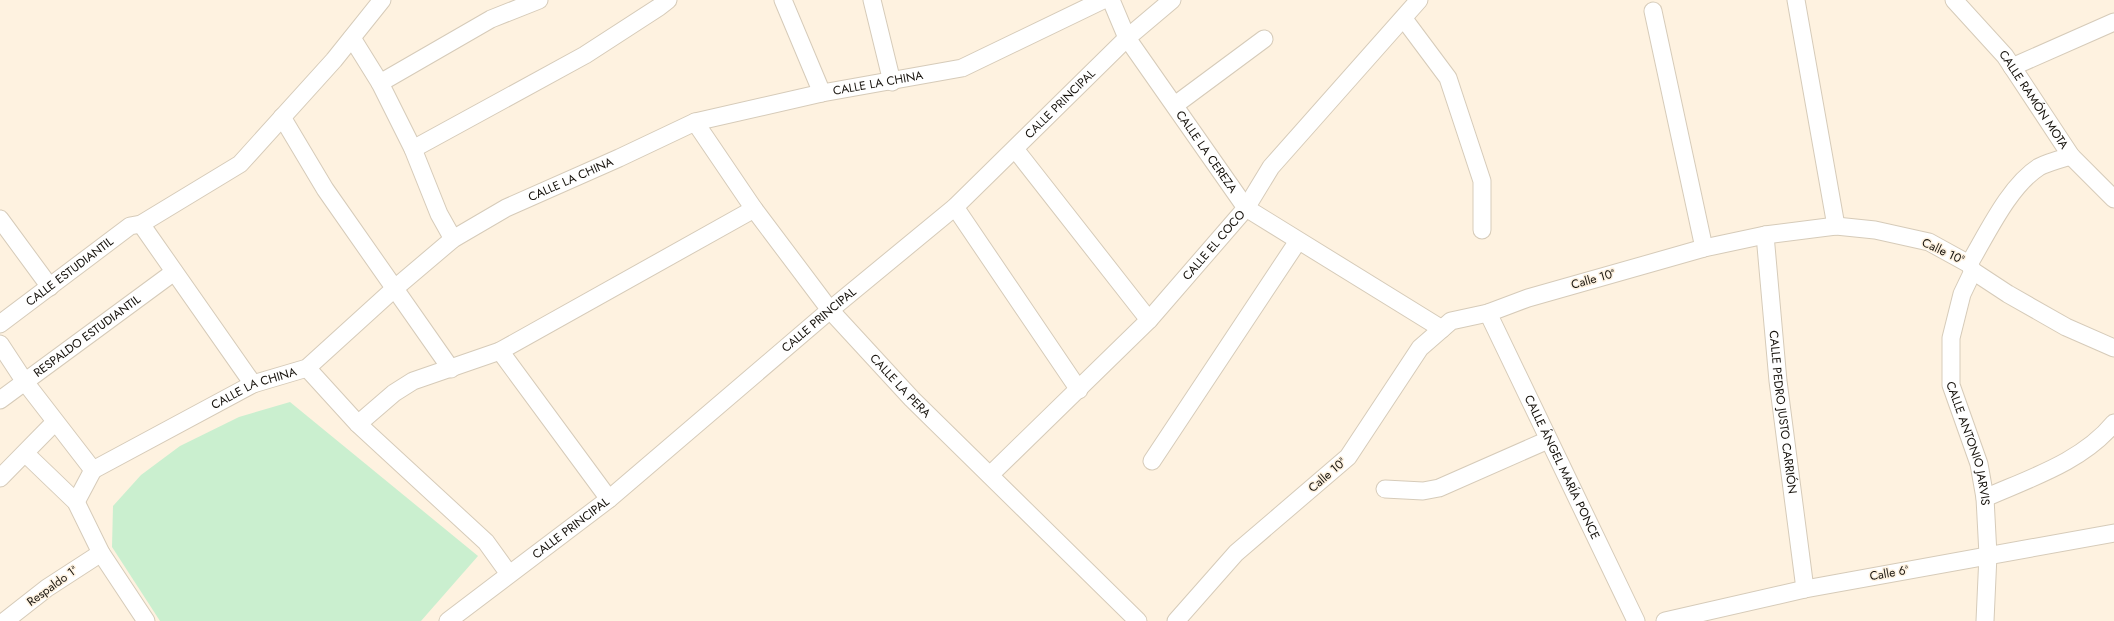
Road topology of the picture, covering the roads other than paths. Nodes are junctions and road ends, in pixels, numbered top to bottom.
1 (382, 0) edge
2 (539, 0) edge
3 (783, 0) edge
4 (872, 0) edge
5 (1103, 0) edge
6 (1111, 0) edge
7 (1172, 0) edge
8 (1419, 0) edge
9 (1796, 0) edge
10 (1954, 0) edge
11 (661, 2) edge
12 (1653, 11) dead end
13 (1404, 19) junction
14 (2114, 22) edge
15 (352, 38) junction
16 (1127, 38) junction
17 (1264, 39) dead end
18 (2012, 67) junction
19 (892, 82) junction
20 (380, 83) junction
21 (822, 93) junction
22 (1175, 105) junction
23 (282, 117) junction
24 (695, 122) junction
25 (413, 149) junction
26 (1015, 149) junction
27 (2071, 156) junction
28 (2114, 199) edge
29 (955, 207) junction
30 (1246, 208) junction
31 (754, 209) junction
32 (0, 219) edge
33 (141, 224) junction
34 (1836, 226) junction
35 (1482, 230) dead end
36 (1766, 235) junction
37 (453, 239) junction
38 (1298, 241) junction
39 (1704, 248) junction
40 (1971, 267) junction
41 (174, 272) junction
42 (50, 287) junction
43 (394, 288) junction
44 (830, 310) junction
45 (1488, 313) junction
46 (1149, 320) junction
47 (0, 324) edge
48 (1442, 329) junction
49 (0, 344) edge
50 (2114, 348) edge
51 (500, 351) junction
52 (307, 368) junction
53 (451, 369) junction
54 (25, 382) junction
55 (253, 384) junction
56 (1079, 390) junction
57 (0, 400) edge
58 (55, 422) junction
59 (2114, 423) edge
60 (358, 424) junction
61 (1548, 440) junction
62 (26, 454) junction
63 (1152, 461) dead end
64 (93, 470) junction
65 (990, 475) junction
66 (0, 478) edge
67 (1385, 489) dead end
68 (1984, 498) junction
69 (610, 499) junction
70 (76, 502) junction
71 (2114, 533) edge
72 (101, 553) junction
73 (1988, 555) junction
74 (509, 574) junction
75 (1805, 589) junction
76 (5, 621) edge
77 (146, 621) edge
78 (448, 621) edge
79 (1138, 621) edge
80 (1176, 621) edge
81 (1636, 621) edge
82 (1665, 621) edge
83 (1985, 621) edge

1 - 15 street, CALLE ESTUDIANTIL
2 - 20 street
3 - 21 street
4 - 19 street
5 - 19 street, CALLE LA CHINA
6 - 16 street, CALLE LA CEREZA
7 - 16 street, CALLE PRINCIPAL
8 - 13 street, CALLE EL COCO
9 - 34 street
10 - 18 street, CALLE RAMÓN MOTA
11 - 25 street
12 - 39 street
13 - 30 street, CALLE EL COCO
13 - 35 street
14 - 18 street
15 - 20 street
15 - 23 street, CALLE ESTUDIANTIL
16 - 22 street, CALLE LA CEREZA
16 - 26 street, CALLE PRINCIPAL
17 - 22 street
18 - 27 street, CALLE RAMÓN MOTA
19 - 21 street, CALLE LA CHINA
20 - 25 street
21 - 24 street, CALLE LA CHINA
22 - 30 street, CALLE LA CEREZA
23 - 33 street, CALLE ESTUDIANTIL
23 - 43 street
24 - 31 street, CALLE LA PERA
24 - 37 street, CALLE LA CHINA
25 - 37 street
26 - 29 street, CALLE PRINCIPAL
26 - 46 street
27 - 28 street, CALLE RAMÓN MOTA
27 - 40 street, CALLE ANTONIO JARVIS
29 - 44 street, CALLE PRINCIPAL
29 - 56 street
30 - 38 street, CALLE LA CEREZA
30 - 46 street, CALLE EL COCO
31 - 44 street, CALLE LA PERA
31 - 51 street
32 - 42 street
33 - 41 street
33 - 42 street, CALLE ESTUDIANTIL
34 - 36 street, Calle 10ª
34 - 40 street, Calle 10ª
36 - 39 street, Calle 10ª
36 - 75 street, CALLE PEDRO JUSTO CARRIÓN
37 - 43 street, CALLE LA CHINA
38 - 48 street, CALLE LA CEREZA
38 - 63 street
39 - 45 street, Calle 10ª
40 - 50 street, Calle 10ª
40 - 68 street, CALLE ANTONIO JARVIS
41 - 54 street, RESPALDO ESTUDIANTIL
41 - 55 street
42 - 47 street, CALLE ESTUDIANTIL
43 - 52 street, CALLE LA CHINA
43 - 53 street
44 - 65 street, CALLE LA PERA
44 - 69 street, CALLE PRINCIPAL
45 - 48 street, Calle 10ª
45 - 61 street, CALLE ÁNGEL MARÍA PONCE
46 - 56 street, CALLE EL COCO
48 - 80 street, Calle 10ª
49 - 54 street
51 - 53 street
51 - 69 street
52 - 55 street, CALLE LA CHINA
52 - 60 street
53 - 60 street
54 - 57 street, RESPALDO ESTUDIANTIL
54 - 58 street
55 - 64 street, CALLE LA CHINA
56 - 65 street, CALLE EL COCO
58 - 62 street
58 - 64 street
59 - 68 street
60 - 74 street
61 - 67 street
61 - 81 street, CALLE ÁNGEL MARÍA PONCE
62 - 66 street
62 - 70 street
64 - 70 street
65 - 79 street, CALLE LA PERA
68 - 73 street, CALLE ANTONIO JARVIS
69 - 74 street, CALLE PRINCIPAL
70 - 72 street
71 - 73 street, Calle 6ª
72 - 76 street, Respaldo 1ª
72 - 77 street
73 - 75 street, Calle 6ª
73 - 83 street, CALLE ANTONIO JARVIS
74 - 78 street, CALLE PRINCIPAL
75 - 82 street, Calle 6ª

